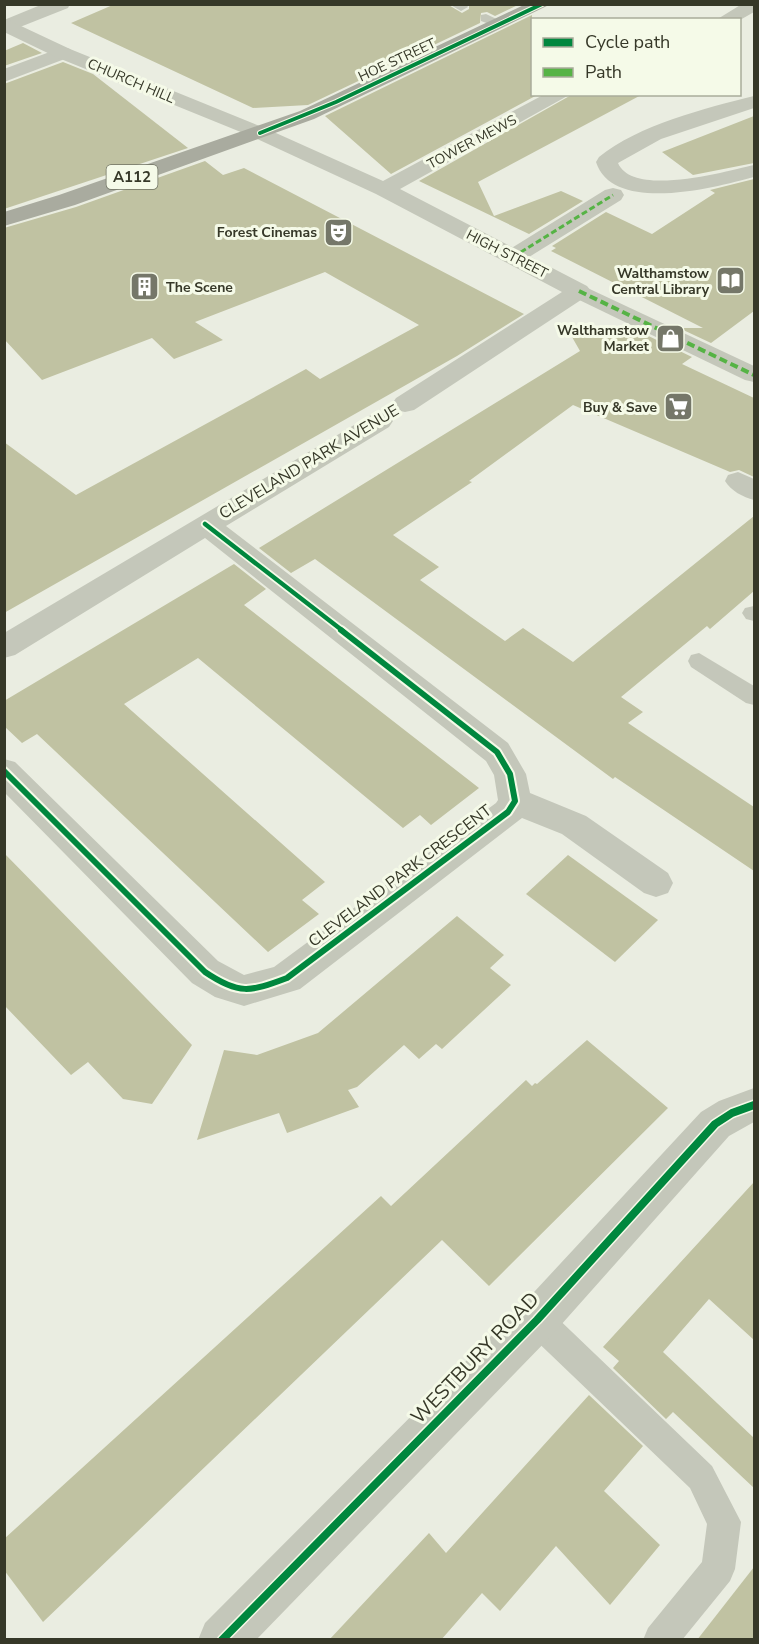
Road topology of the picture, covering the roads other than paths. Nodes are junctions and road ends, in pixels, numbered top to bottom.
1 (62, 4) edge
2 (542, 4) edge
3 (749, 8) dead end
4 (729, 18) edge
5 (6, 24) edge
6 (63, 53) junction
7 (4, 76) edge
8 (557, 96) edge
9 (754, 102) edge
10 (260, 133) junction
11 (754, 171) edge
12 (384, 189) junction
13 (613, 195) dead end
14 (4, 219) edge
15 (513, 257) junction
16 (579, 291) junction
17 (754, 375) edge
18 (405, 404) dead end
19 (380, 421) dead end
20 (205, 524) junction
21 (4, 647) edge
22 (699, 661) dead end
23 (754, 697) edge
24 (4, 771) edge
25 (515, 801) junction
26 (656, 883) dead end
27 (754, 1105) edge
28 (537, 1320) junction
29 (222, 1640) edge
30 (660, 1640) edge

1 - 5 street
2 - 10 main road, HOE STREET / A112
3 - 4 street
5 - 6 street, CHURCH HILL
6 - 7 street
6 - 10 street, CHURCH HILL
8 - 12 street, TOWER MEWS
9 - 11 street
10 - 12 street, HIGH STREET
10 - 14 main road, HOE STREET / A112
12 - 15 street, HIGH STREET
13 - 15 street
15 - 16 street, HIGH STREET
16 - 17 street, HIGH STREET
16 - 18 street, CLEVELAND PARK AVENUE
19 - 20 street, CLEVELAND PARK AVENUE
20 - 21 street, CLEVELAND PARK AVENUE
20 - 25 street
22 - 23 lane
24 - 25 street, CLEVELAND PARK CRESCENT
25 - 26 street
27 - 28 street, WESTBURY ROAD
28 - 29 street, WESTBURY ROAD
28 - 30 lane

